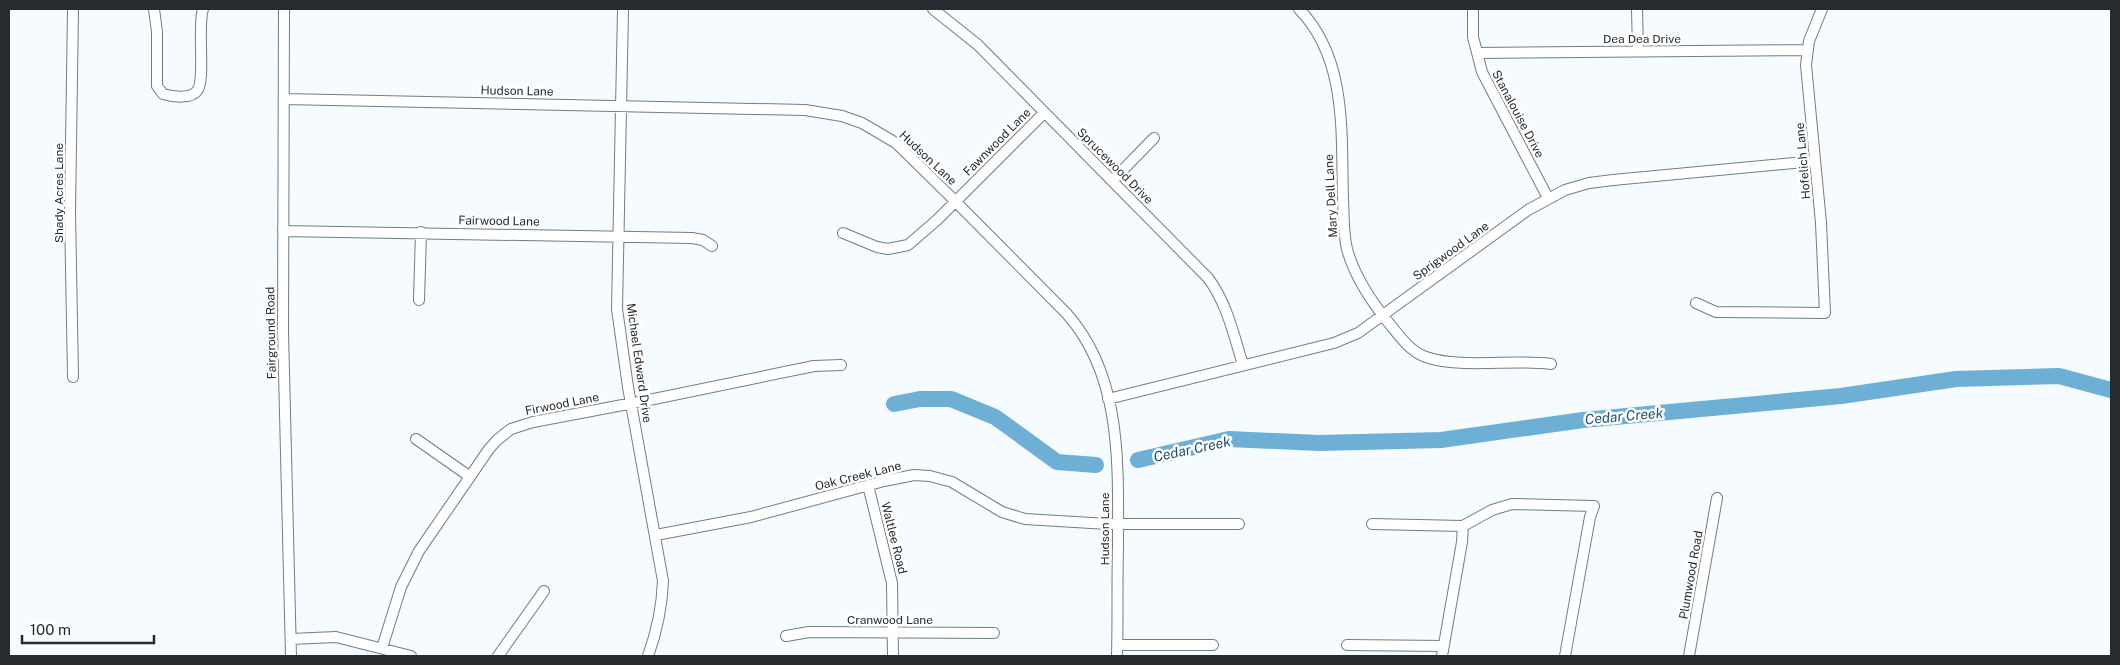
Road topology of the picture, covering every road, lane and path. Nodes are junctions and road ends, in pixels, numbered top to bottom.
1 (73, 9) edge
2 (154, 9) edge
3 (204, 9) edge
4 (284, 9) edge
5 (623, 9) edge
6 (932, 9) edge
7 (1299, 9) edge
8 (1473, 9) edge
9 (1637, 9) edge
10 (1822, 9) edge
11 (1808, 50) junction
12 (1638, 52) junction
13 (1477, 54) junction
14 (284, 99) junction
15 (621, 106) junction
16 (1044, 112) junction
17 (1154, 138) dead end
18 (1816, 161) junction
19 (1112, 181) junction
20 (1548, 198) junction
21 (956, 202) junction
22 (283, 231) junction
23 (421, 232) junction
24 (843, 233) dead end
25 (618, 236) junction
26 (712, 246) dead end
27 (419, 300) dead end
28 (1696, 303) dead end
29 (1384, 316) junction
30 (1551, 364) dead end
31 (841, 365) dead end
32 (1243, 365) junction
33 (73, 377) dead end
34 (1108, 399) junction
35 (632, 403) junction
36 (416, 439) dead end
37 (469, 476) junction
38 (868, 486) junction
39 (1717, 498) dead end
40 (1118, 524) junction
41 (1239, 524) dead end
42 (1372, 524) dead end
43 (1463, 526) junction
44 (656, 535) junction
45 (544, 591) dead end
46 (893, 633) junction
47 (994, 633) dead end
48 (786, 636) dead end
49 (291, 639) junction
50 (1118, 645) junction
51 (1213, 645) dead end
52 (1347, 646) dead end
53 (382, 648) junction
54 (1443, 651) edge
55 (292, 656) edge
56 (411, 656) edge
57 (498, 656) edge
58 (648, 656) edge
59 (893, 656) edge
60 (1118, 656) edge
61 (1565, 656) edge
62 (1689, 656) edge

1 - 33 street, Shady Acres Lane
2 - 3 street
4 - 14 street, Fairground Road
5 - 15 street, Michael Edward Drive
6 - 16 street, Sprucewood Drive
7 - 29 street, Mary Dell Lane
8 - 13 street, Stanalouise Drive
9 - 12 street
10 - 11 street, Hofelich Lane
11 - 12 street, Dea Dea Drive
11 - 18 street, Hofelich Lane
12 - 13 street, Dea Dea Drive
13 - 20 street, Stanalouise Drive
14 - 15 street, Hudson Lane
14 - 22 street, Fairground Road
15 - 21 street, Hudson Lane
15 - 25 street, Michael Edward Drive
16 - 19 street, Sprucewood Drive
16 - 21 street, Fawnwood Lane
17 - 19 street
18 - 20 street, Sprigwood Lane
18 - 28 street, Hofelich Lane
19 - 32 street, Sprucewood Drive
20 - 29 street, Sprigwood Lane
21 - 24 street, Fawnwood Lane
21 - 34 street, Hudson Lane
22 - 23 street, Fairwood Lane
22 - 49 street, Fairground Road
23 - 25 street, Fairwood Lane
23 - 27 street
25 - 26 street, Fairwood Lane
25 - 35 street, Michael Edward Drive
29 - 30 street, Mary Dell Lane
29 - 32 street, Sprigwood Lane
31 - 35 street, Firwood Lane
32 - 34 street, Sprigwood Lane
34 - 40 street, Hudson Lane
35 - 37 street, Firwood Lane
35 - 44 street, Michael Edward Drive
36 - 37 street
37 - 53 street, Firwood Lane
38 - 40 street, Oak Creek Lane
38 - 44 street, Oak Creek Lane
38 - 46 street, Waltlee Road
39 - 62 street, Plumwood Road
40 - 41 street, Oak Creek Lane
40 - 50 street, Hudson Lane
42 - 43 street
43 - 54 street
43 - 61 street
44 - 58 street, Michael Edward Drive
45 - 57 street
46 - 47 street, Cranwood Lane
46 - 48 street, Cranwood Lane
46 - 59 street, Waltlee Road
49 - 53 street
49 - 55 street, Fairground Road
50 - 51 street
50 - 60 street, Hudson Lane
52 - 54 street
53 - 56 street

